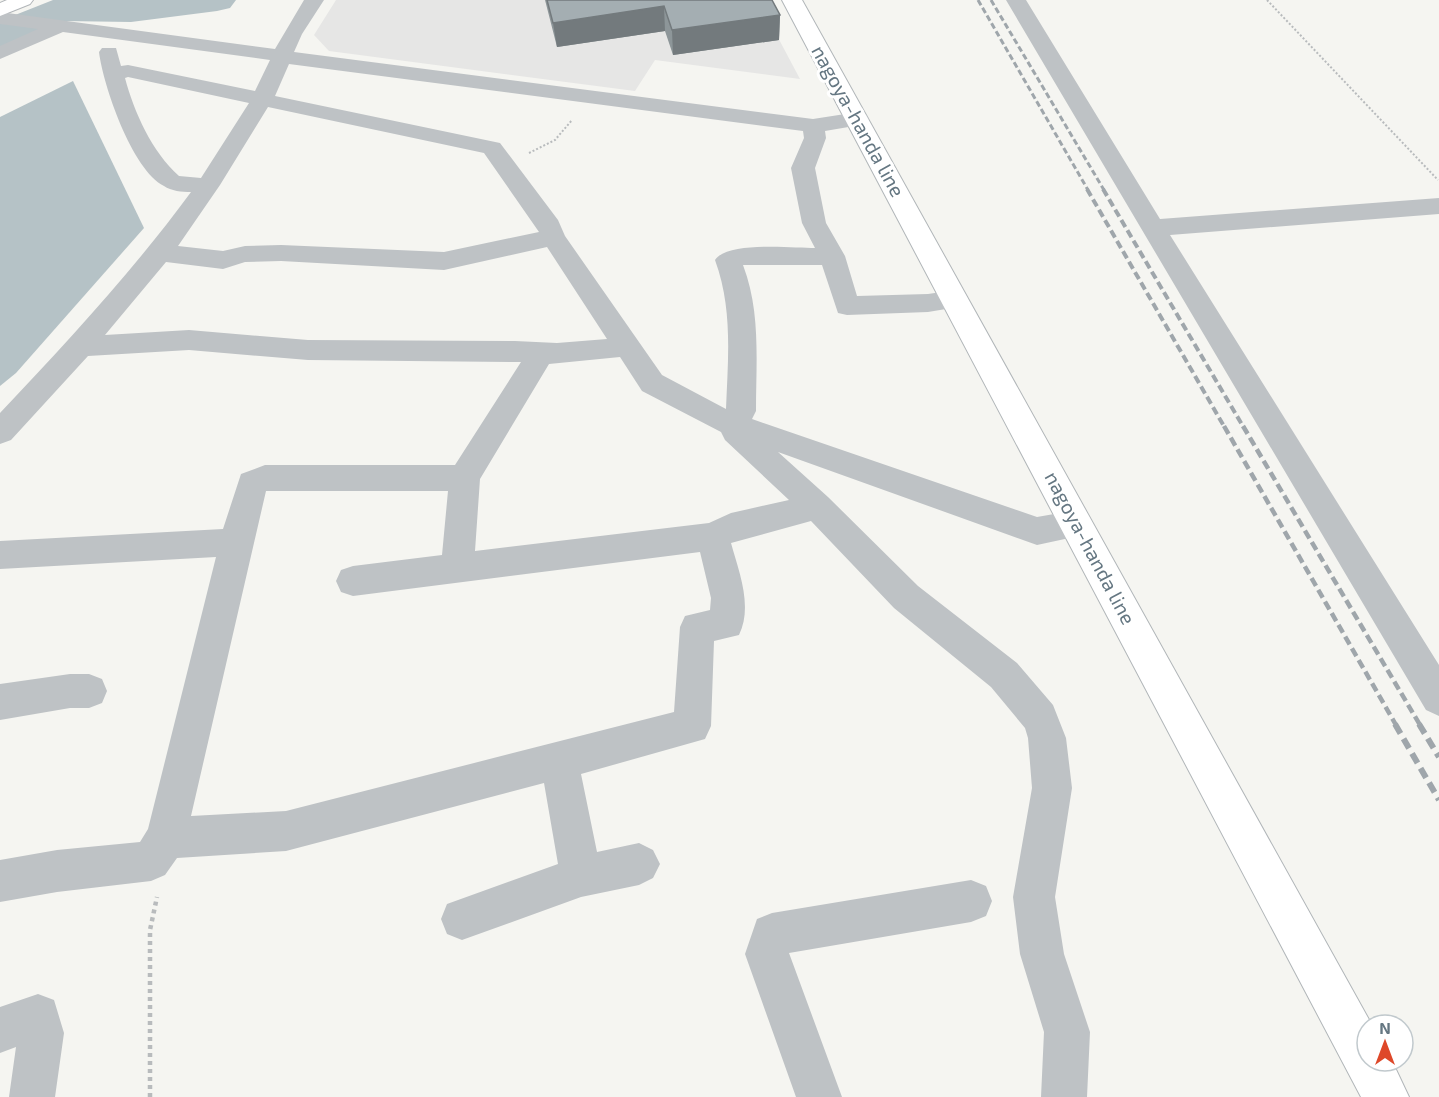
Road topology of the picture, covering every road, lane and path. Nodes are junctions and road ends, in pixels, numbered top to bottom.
1 (23, 0) edge
2 (314, 0) edge
3 (792, 0) edge
4 (1016, 0) edge
5 (1267, 0) edge
6 (0, 9) edge
7 (9, 20) edge
8 (53, 25) junction
9 (114, 34) junction
10 (0, 53) edge
11 (281, 56) junction
12 (112, 72) junction
13 (593, 96) junction
14 (262, 100) junction
15 (858, 119) junction
16 (813, 126) junction
17 (504, 165) junction
18 (1439, 182) edge
19 (208, 185) junction
20 (1439, 206) edge
21 (1153, 228) junction
22 (553, 237) junction
23 (160, 253) junction
24 (832, 256) junction
25 (955, 299) junction
26 (80, 346) junction
27 (626, 346) junction
28 (540, 355) junction
29 (728, 421) junction
30 (0, 432) edge
31 (464, 478) junction
32 (818, 506) junction
33 (1077, 524) junction
34 (713, 536) junction
35 (236, 542) junction
36 (0, 555) edge
37 (457, 568) junction
38 (353, 581) dead end
39 (89, 691) dead end
40 (1439, 698) edge
41 (0, 702) edge
42 (559, 760) junction
43 (163, 842) junction
44 (639, 864) dead end
45 (581, 876) junction
46 (0, 881) edge
47 (971, 901) dead end
48 (462, 919) dead end
49 (0, 1030) edge
50 (32, 1097) edge
51 (150, 1097) edge
52 (819, 1097) edge
53 (1064, 1097) edge
54 (1386, 1097) edge

1 - 6 main road
2 - 11 street
3 - 15 main road, nagoya-handa line
4 - 21 street
5 - 18 path
7 - 8 street
8 - 9 street
8 - 10 street
9 - 11 street
9 - 12 street
11 - 13 street
11 - 14 street
12 - 14 street
12 - 19 street
13 - 16 street
13 - 17 path
14 - 17 street
14 - 19 street
15 - 16 street
15 - 25 main road, nagoya-handa line
16 - 24 street
17 - 22 street
19 - 23 street
20 - 21 street
21 - 40 street
22 - 23 street
22 - 27 street
23 - 26 street
24 - 25 street
24 - 29 street
25 - 33 main road, nagoya-handa line
26 - 28 street
26 - 30 street
27 - 28 street
27 - 29 street
28 - 31 street
29 - 32 street
29 - 33 street
31 - 35 street
31 - 37 street
32 - 34 street
32 - 53 street
33 - 54 main road, nagoya-handa line
34 - 37 street
34 - 42 street
35 - 36 street
35 - 43 street
37 - 38 street
39 - 41 street
42 - 43 street
42 - 45 street
43 - 46 street
43 - 51 path
44 - 45 street
45 - 48 street
47 - 52 street
49 - 50 street

